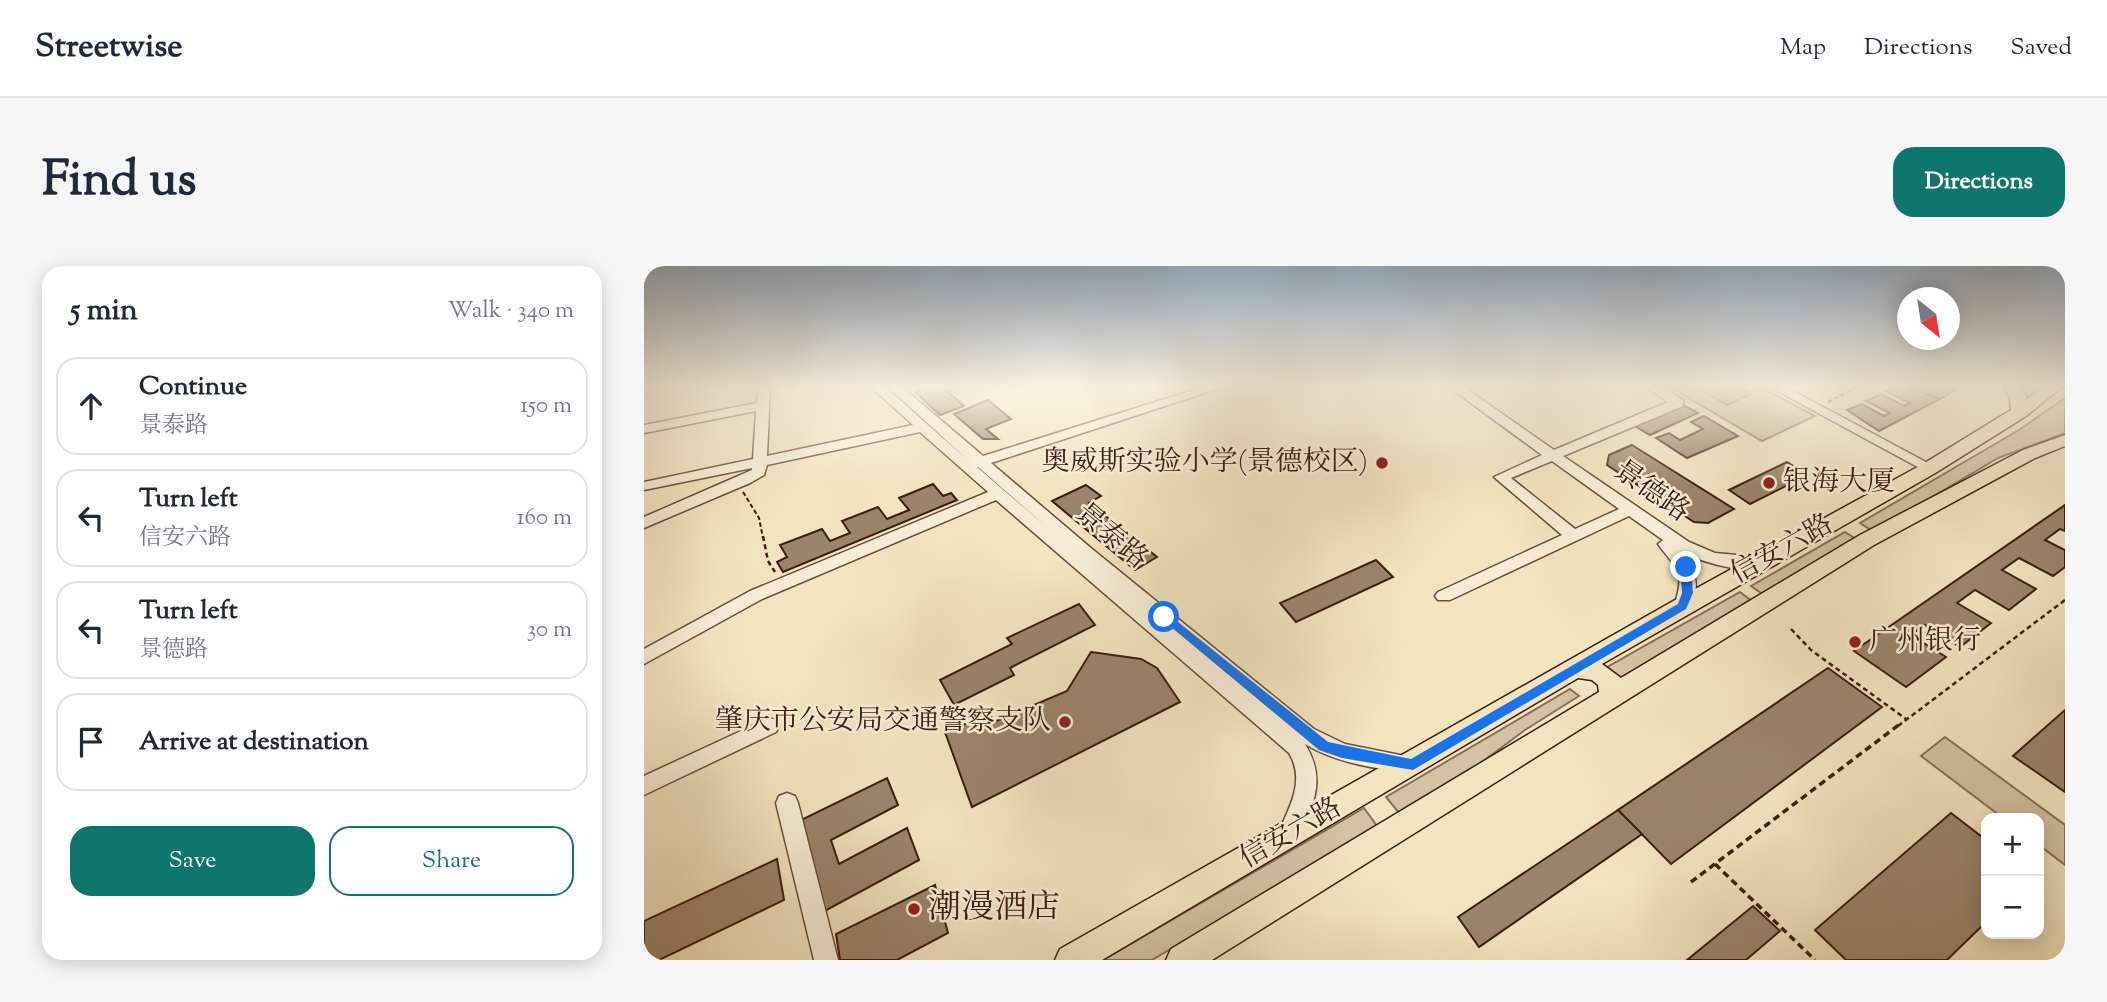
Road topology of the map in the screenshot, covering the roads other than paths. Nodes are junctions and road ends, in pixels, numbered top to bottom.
1 (693, 419) edge
2 (761, 419) edge
3 (911, 419) edge
4 (926, 419) edge
5 (1115, 419) edge
6 (1495, 419) edge
7 (1499, 419) edge
8 (1639, 419) edge
9 (1838, 419) edge
10 (2008, 419) edge
11 (920, 428) junction
12 (644, 429) edge
13 (2061, 442) edge
14 (1551, 457) junction
15 (760, 461) junction
16 (972, 465) junction
17 (1930, 468) junction
18 (644, 486) edge
19 (996, 494) junction
20 (1625, 512) junction
21 (644, 523) edge
22 (1831, 523) junction
23 (1574, 536) junction
24 (1867, 540) junction
25 (1759, 563) junction
26 (1444, 596) dead end
27 (1682, 606) junction
28 (644, 657) edge
29 (1577, 669) junction
30 (1612, 697) junction
31 (769, 726) dead end
32 (1413, 765) junction
33 (644, 786) edge
34 (787, 803) dead end
35 (1287, 836) junction
36 (1191, 958) edge
37 (825, 960) edge
38 (1071, 960) edge

1 - 12 street
2 - 15 street
3 - 11 street
4 - 16 street, 景泰路
5 - 16 street
6 - 14 street, 景德路
7 - 14 street, 景德路
8 - 14 street
9 - 17 street
10 - 17 main road, 信安六路
11 - 15 street
11 - 16 street
13 - 24 main road, 信安六路
14 - 20 street, 景德路
14 - 23 street
14 - 25 street, 景德路
15 - 18 street
15 - 21 street
16 - 19 street
16 - 32 street, 景泰路
17 - 22 main road, 信安六路
19 - 28 street
19 - 35 street
20 - 23 street
20 - 27 street, 景德路
22 - 24 main road
22 - 25 main road, 信安六路
23 - 26 street
24 - 30 main road, 信安六路
25 - 27 main road, 信安六路
27 - 29 main road, 信安六路
29 - 30 main road
29 - 32 main road, 信安六路
30 - 36 main road, 信安六路
31 - 33 street
32 - 35 main road, 信安六路
34 - 37 street
35 - 38 main road, 信安六路

